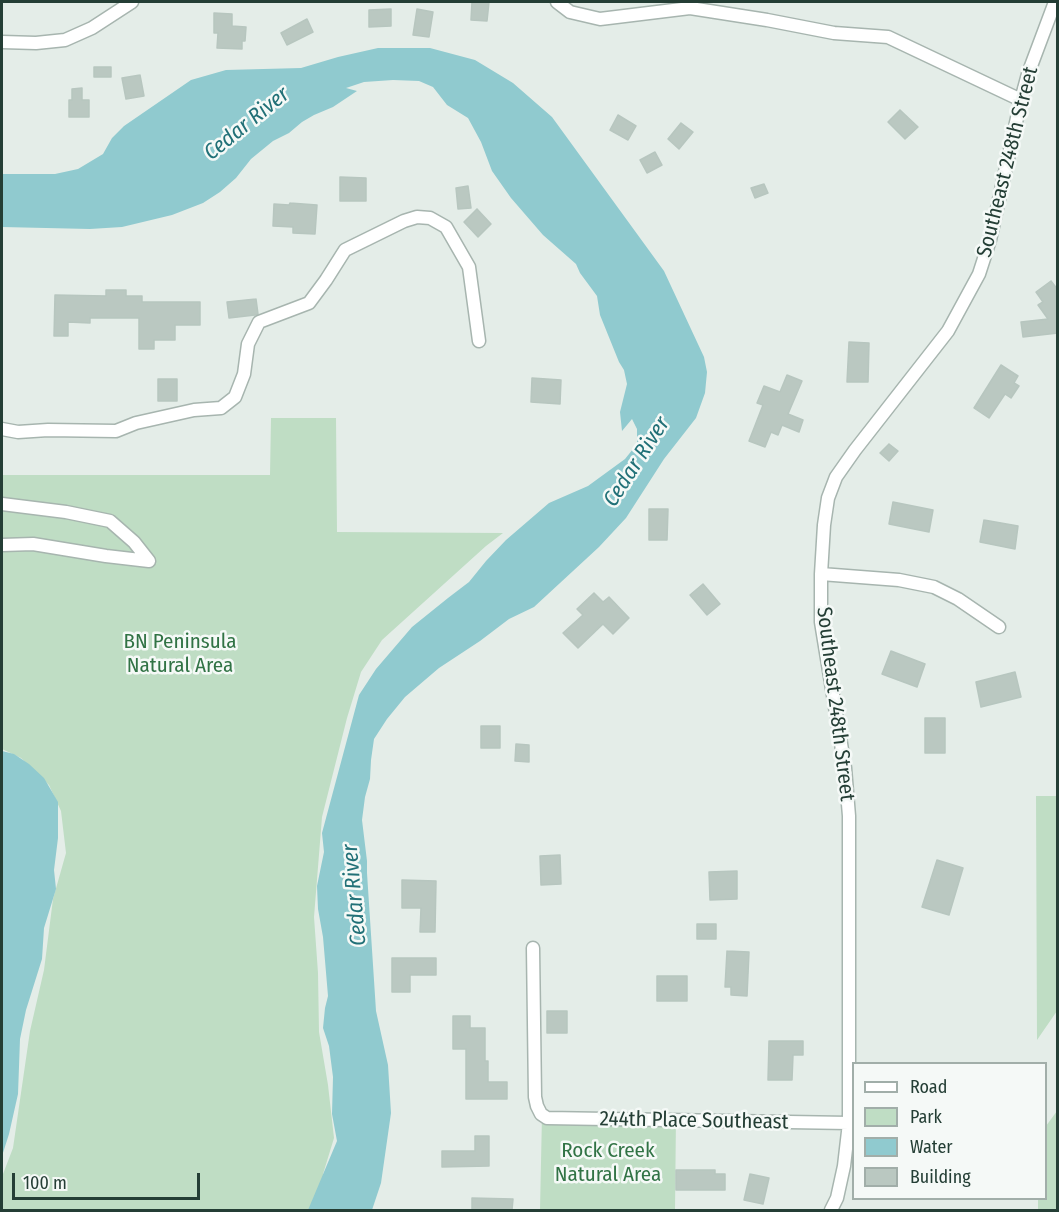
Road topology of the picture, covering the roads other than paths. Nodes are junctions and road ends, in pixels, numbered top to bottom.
1 (132, 2) edge
2 (557, 2) edge
3 (1055, 2) edge
4 (2, 42) edge
5 (1021, 100) junction
6 (479, 341) dead end
7 (2, 429) edge
8 (2, 504) edge
9 (2, 545) edge
10 (821, 574) junction
11 (999, 627) dead end
12 (533, 948) dead end
13 (849, 1123) junction
14 (831, 1210) edge

1 - 4 street
2 - 5 street
3 - 5 street, Southeast 248th Street
5 - 10 street, Southeast 248th Street
6 - 7 street
8 - 9 street
10 - 11 street
10 - 13 street, Southeast 248th Street
12 - 13 street, 244th Place Southeast
13 - 14 street, Southeast 248th Street

